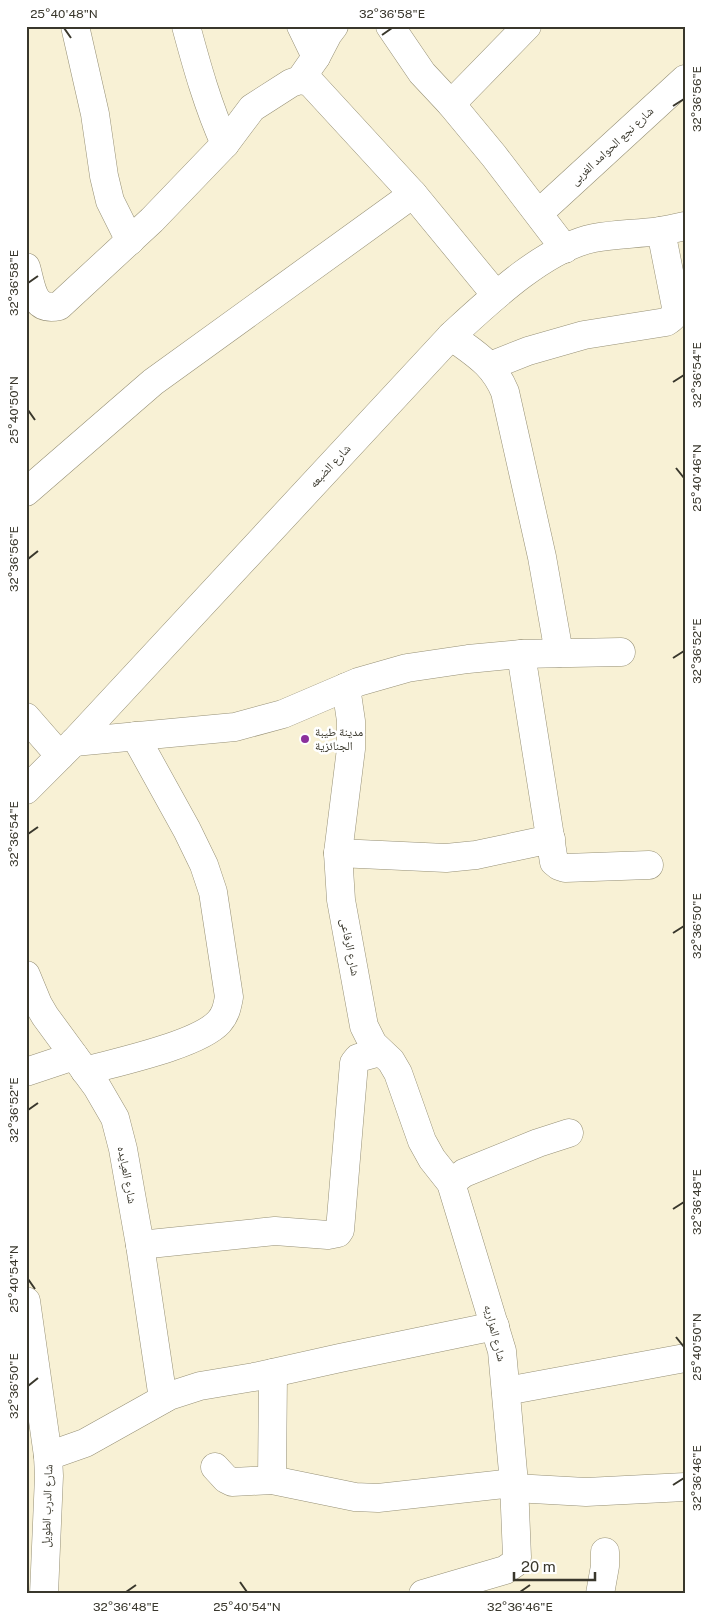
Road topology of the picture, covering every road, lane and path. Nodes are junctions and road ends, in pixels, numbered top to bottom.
1 (75, 26) edge
2 (186, 26) edge
3 (301, 26) edge
4 (334, 26) edge
5 (390, 26) edge
6 (527, 26) edge
7 (316, 57) junction
8 (685, 79) edge
9 (300, 80) junction
10 (451, 104) junction
11 (225, 144) junction
12 (413, 194) junction
13 (539, 213) junction
14 (673, 228) edge
15 (130, 241) junction
16 (565, 248) junction
17 (26, 267) edge
18 (496, 294) junction
19 (680, 306) edge
20 (451, 336) junction
21 (490, 366) junction
22 (26, 492) edge
23 (621, 652) dead end
24 (559, 653) junction
25 (521, 654) junction
26 (346, 687) junction
27 (26, 717) edge
28 (135, 736) junction
29 (67, 749) junction
30 (26, 790) edge
31 (551, 839) junction
32 (338, 853) junction
33 (649, 865) dead end
34 (26, 975) edge
35 (380, 1052) junction
36 (80, 1064) junction
37 (26, 1072) edge
38 (569, 1133) dead end
39 (451, 1183) junction
40 (140, 1245) junction
41 (27, 1305) edge
42 (495, 1326) junction
43 (685, 1358) edge
44 (273, 1373) junction
45 (506, 1391) junction
46 (163, 1399) junction
47 (48, 1456) junction
48 (215, 1467) dead end
49 (272, 1480) junction
50 (514, 1485) junction
51 (685, 1486) edge
52 (605, 1552) dead end
53 (44, 1594) edge
54 (423, 1594) edge
55 (600, 1594) edge

1 - 15 street
2 - 11 street
3 - 7 street
4 - 7 street
5 - 10 street
6 - 10 street
7 - 9 street
8 - 13 street, شارع نجع الحوامد الغربى
9 - 11 street
9 - 12 street
10 - 13 street
11 - 15 street
12 - 18 street
12 - 22 street
13 - 16 street
14 - 16 street, شارع الضبعه
14 - 19 street
15 - 17 street
16 - 18 street, شارع الضبعه
18 - 20 street, شارع الضبعه
19 - 21 street
20 - 21 street
20 - 29 street, شارع الضبعه
21 - 24 street
23 - 24 street
24 - 25 street
25 - 26 street
25 - 31 street
26 - 28 street
26 - 32 street, شارع الرفاعى
27 - 29 street
28 - 29 street
28 - 36 street
29 - 30 street, شارع الضبعه
31 - 32 street
31 - 33 street
32 - 35 street, شارع الرفاعى
34 - 36 street, شارع العيايده
35 - 39 street, شارع الرفاعى
35 - 40 street
36 - 37 street
36 - 40 street, شارع العيايده
38 - 39 street
39 - 42 street, شارع المزاريه
40 - 46 street, شارع العيايده
41 - 47 street, شارع الدرب الطويل
42 - 44 street
42 - 45 street, شارع المزاريه
43 - 45 street
44 - 46 street
44 - 49 street
45 - 50 street, شارع المزاريه
46 - 47 street
47 - 53 street, شارع الدرب الطويل
48 - 49 street
49 - 50 street
50 - 51 street
50 - 54 street, شارع المزاريه
52 - 55 street

